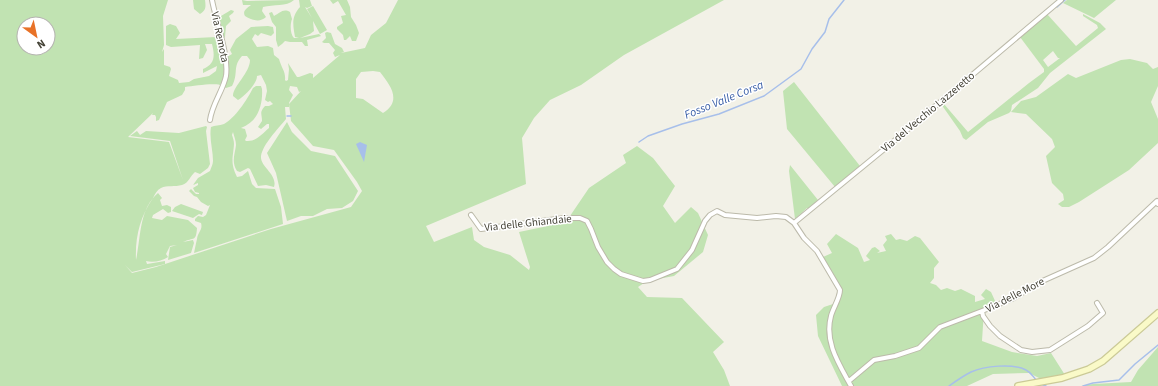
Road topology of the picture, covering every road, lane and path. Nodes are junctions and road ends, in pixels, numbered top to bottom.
1 (212, 0) edge
2 (1061, 0) edge
3 (210, 120) dead end
4 (1158, 204) edge
5 (471, 215) dead end
6 (794, 223) junction
7 (1097, 303) dead end
8 (982, 311) junction
9 (1158, 313) edge
10 (849, 381) junction
11 (851, 386) edge
12 (1018, 386) edge

1 - 3 street, Via Remota
2 - 6 street, Via del Vecchio Lazzeretto
4 - 8 street, Via delle More
5 - 6 street, Via delle Ghiandaie
6 - 10 street
7 - 8 street, Via delle More
8 - 10 street
9 - 12 main road
10 - 11 street

